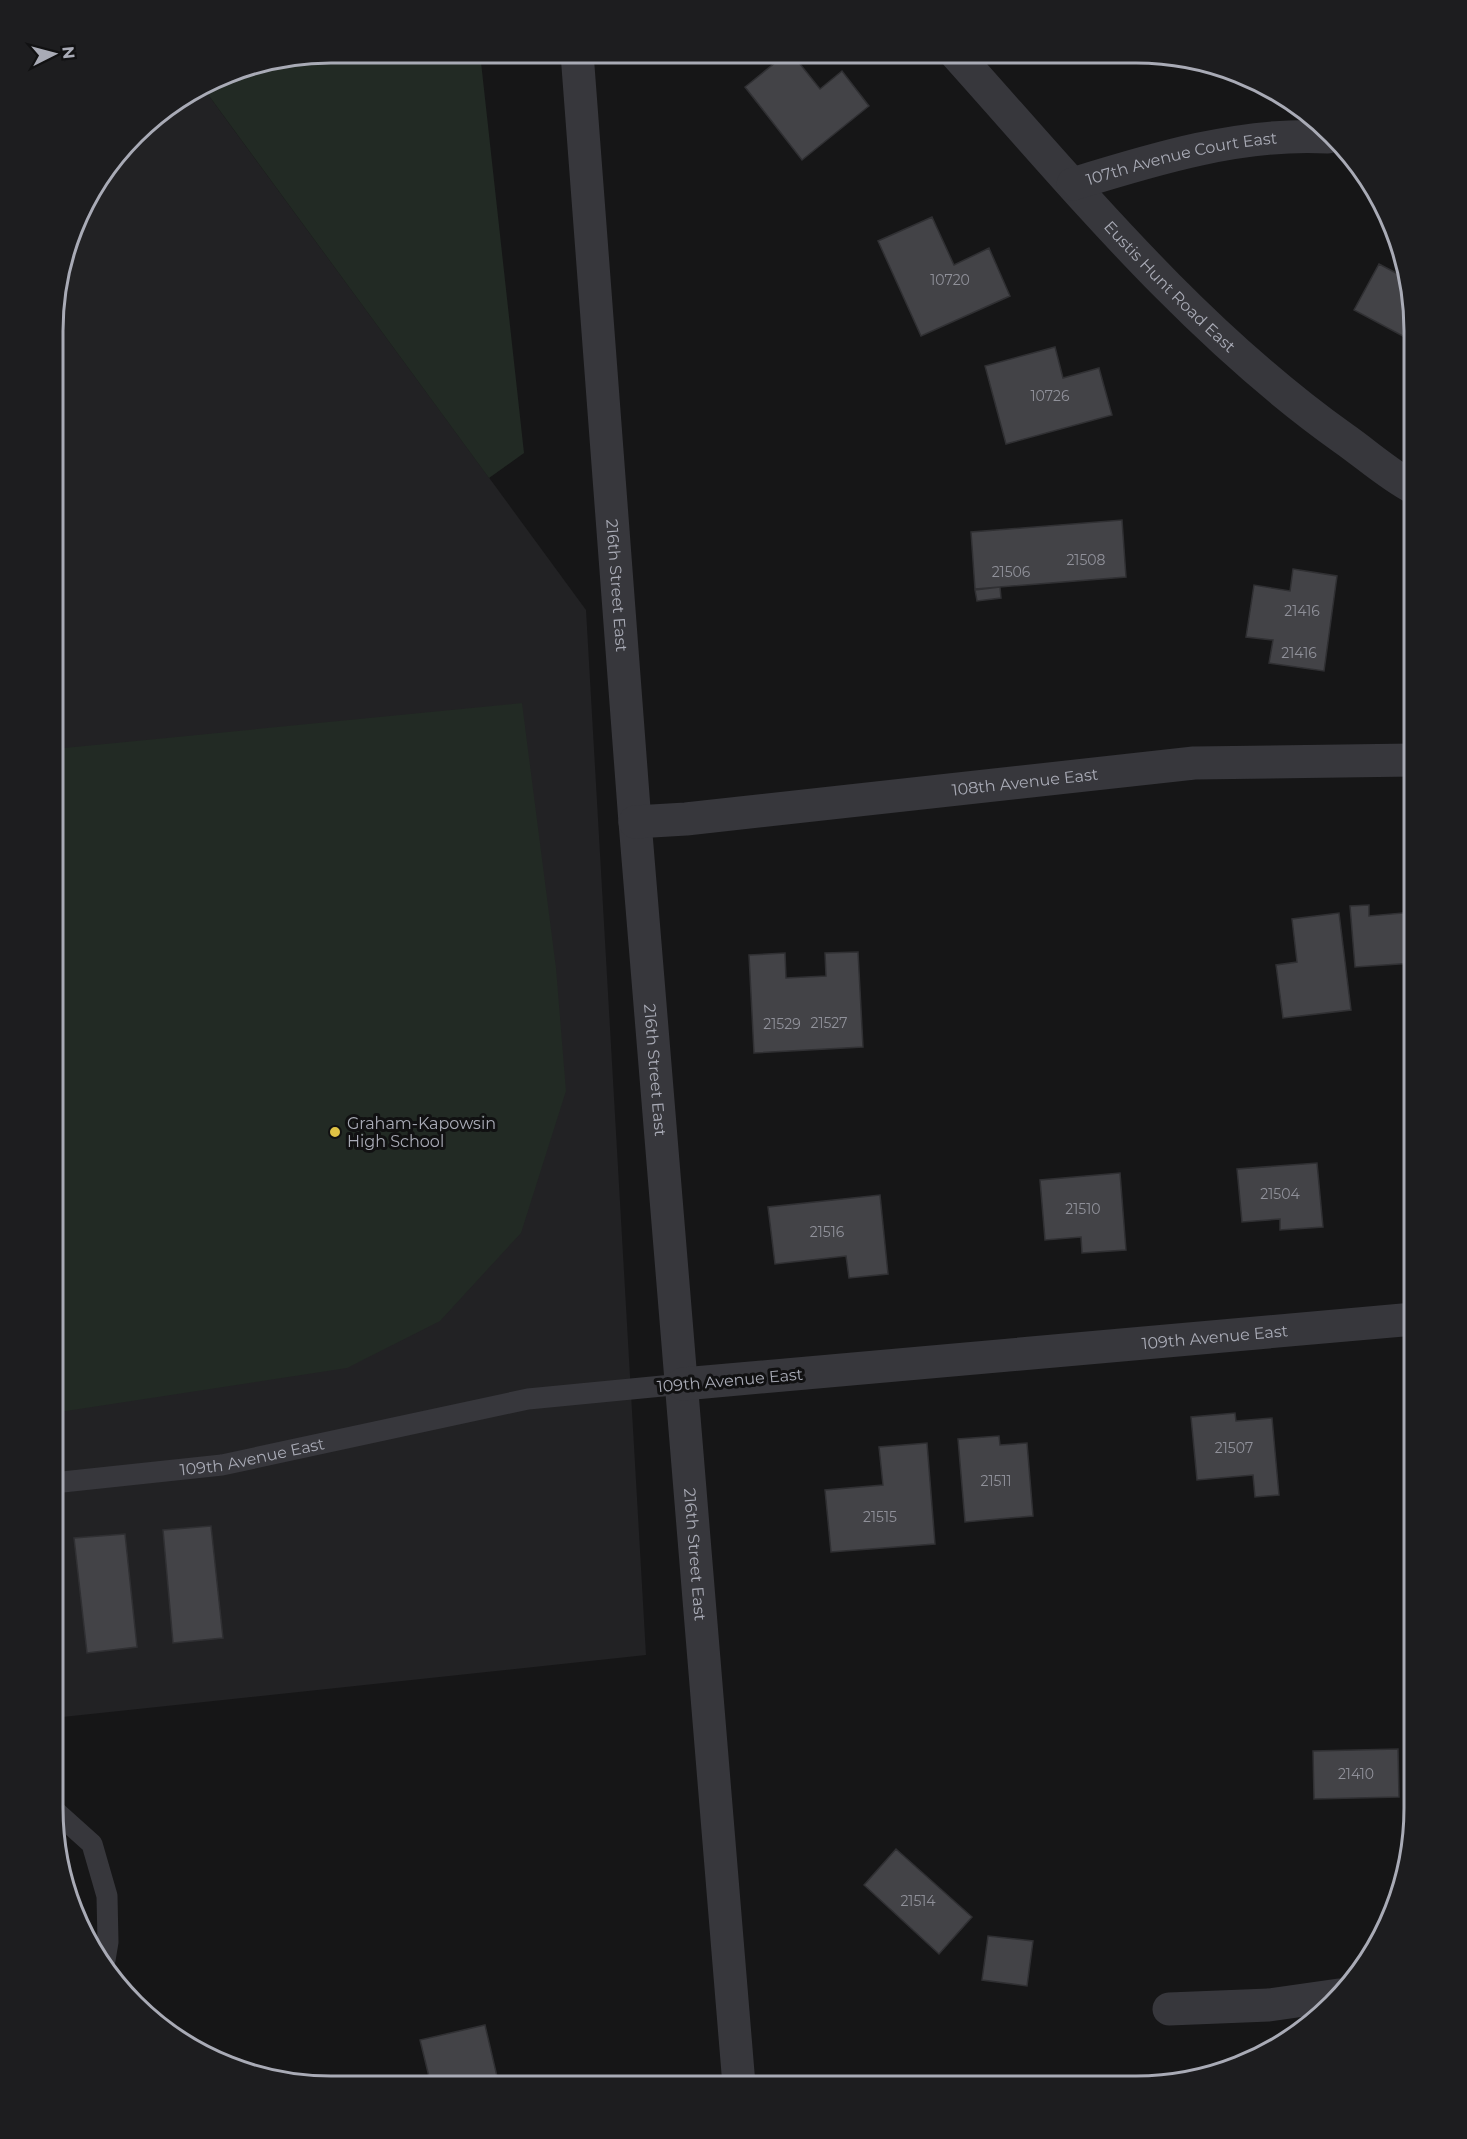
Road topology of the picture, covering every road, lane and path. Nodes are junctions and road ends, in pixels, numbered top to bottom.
1 (578, 63) edge
2 (964, 63) edge
3 (1320, 137) edge
4 (1073, 184) junction
5 (1404, 481) edge
6 (1404, 760) edge
7 (635, 822) junction
8 (1404, 1320) edge
9 (683, 1384) junction
10 (63, 1482) edge
11 (64, 1819) edge
12 (106, 1954) edge
13 (1325, 1997) edge
14 (1169, 2009) dead end
15 (738, 2076) edge

1 - 7 street, 216th Street East
2 - 4 street, Eustis Hunt Road East
3 - 4 street, 107th Avenue Court East
4 - 5 street, Eustis Hunt Road East
6 - 7 street, 108th Avenue East
7 - 9 street, 216th Street East
8 - 9 street, 109th Avenue East
9 - 10 lane, 109th Avenue East
9 - 15 street, 216th Street East
11 - 12 lane
13 - 14 street

